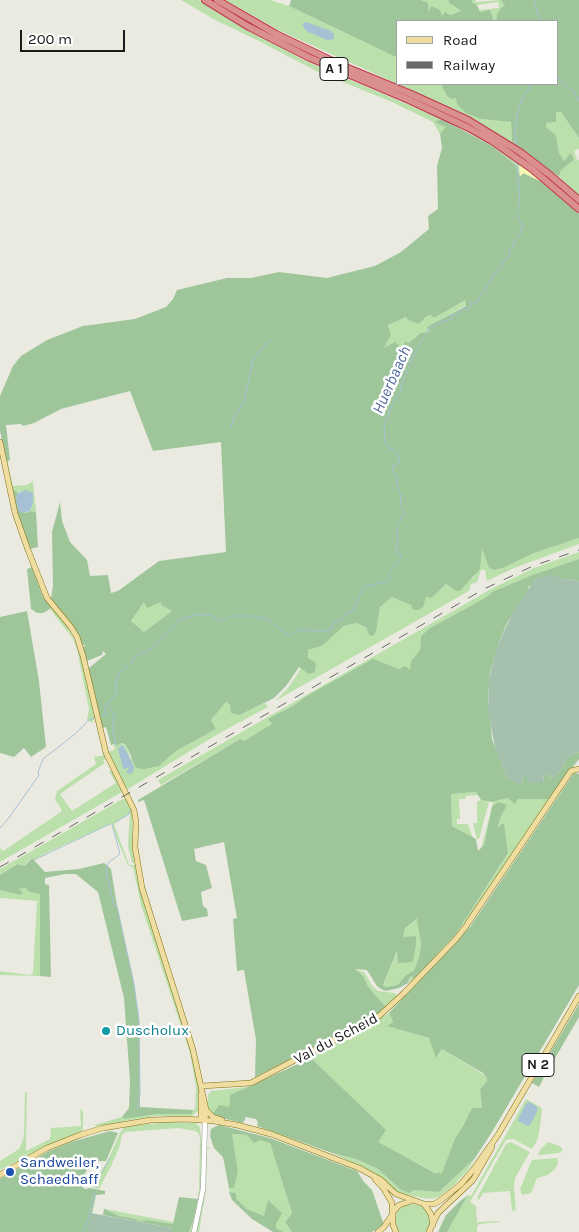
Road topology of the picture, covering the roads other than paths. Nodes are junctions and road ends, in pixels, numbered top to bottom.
1 (206, 0) edge
2 (217, 0) edge
3 (467, 124) junction
4 (579, 200) edge
5 (579, 209) edge
6 (0, 442) edge
7 (579, 769) edge
8 (579, 996) edge
9 (202, 1086) junction
10 (203, 1110) junction
11 (193, 1120) junction
12 (203, 1120) junction
13 (214, 1121) junction
14 (237, 1125) junction
15 (205, 1132) junction
16 (498, 1135) junction
17 (204, 1166) junction
18 (0, 1175) edge
19 (371, 1175) junction
20 (411, 1200) junction
21 (424, 1204) junction
22 (393, 1213) junction
23 (432, 1225) junction
24 (194, 1232) edge
25 (378, 1232) edge
26 (396, 1232) edge
27 (429, 1232) edge

1 - 3 highway, A 1
2 - 3 highway, A 1
3 - 4 highway, A 1
3 - 5 highway, A 1
6 - 9 main road
7 - 9 main road, Val du Scheid
8 - 16 main road, N 2
9 - 10 main road
10 - 11 main road
10 - 12 main road
10 - 14 main road
11 - 12 main road
11 - 18 main road
12 - 13 main road
12 - 15 street
12 - 17 street
13 - 14 main road
13 - 15 street
14 - 19 main road
15 - 17 street
16 - 21 main road, N 2
16 - 23 main road, N 2
17 - 24 street
19 - 20 main road
19 - 22 main road
20 - 21 main road
20 - 22 main road
21 - 23 main road
22 - 25 main road
22 - 26 main road
23 - 27 main road

